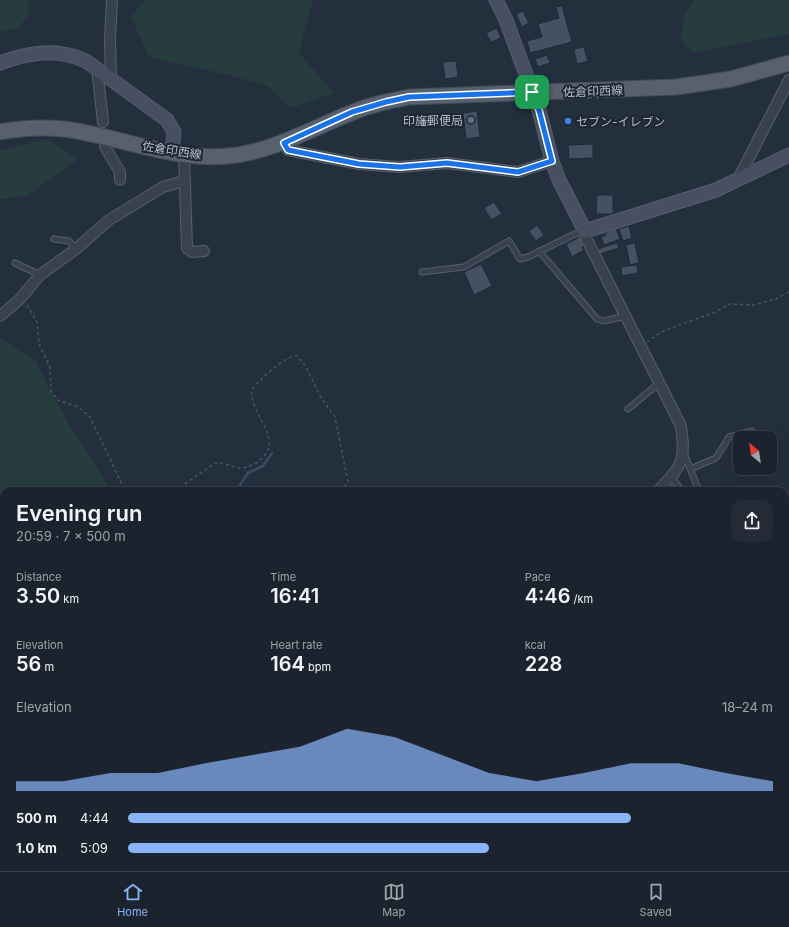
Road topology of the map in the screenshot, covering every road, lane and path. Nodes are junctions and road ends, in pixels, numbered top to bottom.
1 (112, 0) edge
2 (496, 0) edge
3 (0, 63) edge
4 (789, 63) edge
5 (97, 68) junction
6 (112, 78) junction
7 (789, 80) edge
8 (532, 92) junction
9 (103, 122) dead end
10 (0, 132) edge
11 (284, 143) junction
12 (105, 147) dead end
13 (178, 153) junction
14 (789, 155) edge
15 (552, 161) junction
16 (120, 180) dead end
17 (184, 181) junction
18 (737, 181) junction
19 (584, 231) junction
20 (54, 238) dead end
21 (76, 249) junction
22 (204, 251) dead end
23 (539, 251) junction
24 (15, 263) dead end
25 (422, 272) dead end
26 (40, 275) junction
27 (789, 292) edge
28 (20, 298) junction
29 (0, 316) edge
30 (626, 316) junction
31 (641, 346) junction
32 (659, 383) junction
33 (628, 409) dead end
34 (733, 436) edge
35 (683, 452) junction
36 (690, 469) junction
37 (671, 477) junction
38 (123, 487) edge
39 (181, 487) edge
40 (344, 487) edge
41 (662, 487) edge
42 (679, 487) edge
43 (697, 487) edge

1 - 6 street
2 - 8 street
3 - 5 street
4 - 8 main road, 佐倉印西線
5 - 6 street
5 - 9 street
6 - 13 street
7 - 18 street
8 - 11 main road, 佐倉印西線
8 - 15 street
10 - 13 main road, 佐倉印西線
11 - 13 main road, 佐倉印西線
11 - 15 street
12 - 16 street
13 - 17 street
14 - 18 street
15 - 19 street
17 - 21 street
17 - 22 street
18 - 19 street
19 - 23 lane
19 - 30 street
20 - 21 lane
21 - 26 street
23 - 25 lane
23 - 30 lane
24 - 26 lane
26 - 28 street
27 - 31 path
28 - 29 street
28 - 38 path
30 - 31 street
31 - 32 street
32 - 33 lane
32 - 35 street
34 - 36 lane
35 - 36 lane
35 - 37 street
36 - 43 lane
37 - 41 street
37 - 42 lane
39 - 40 path

